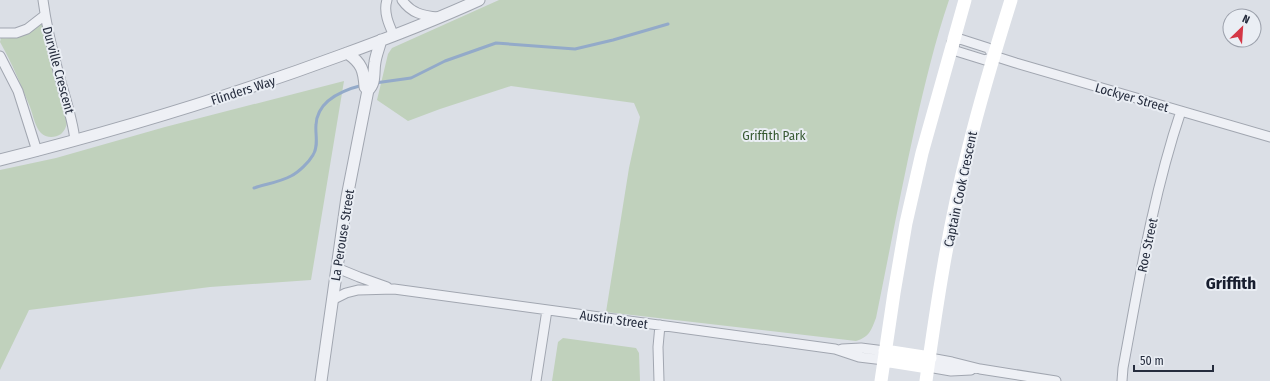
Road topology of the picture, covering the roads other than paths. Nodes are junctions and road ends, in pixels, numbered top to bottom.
1 (43, 0) edge
2 (387, 0) edge
3 (402, 0) edge
4 (479, 0) edge
5 (965, 0) edge
6 (1010, 0) edge
7 (45, 15) junction
8 (441, 17) junction
9 (0, 33) edge
10 (394, 36) junction
11 (381, 40) junction
12 (952, 42) junction
13 (347, 53) junction
14 (0, 56) edge
15 (994, 56) junction
16 (369, 78) junction
17 (1181, 111) junction
18 (1270, 137) edge
19 (75, 140) junction
20 (37, 151) junction
21 (0, 160) edge
22 (337, 268) junction
23 (394, 289) junction
24 (332, 300) junction
25 (547, 310) junction
26 (660, 325) junction
27 (885, 356) junction
28 (929, 363) junction
29 (321, 381) edge
30 (536, 381) edge
31 (659, 381) edge
32 (881, 381) edge
33 (926, 381) edge
34 (1056, 381) edge
35 (1122, 381) edge

1 - 7 street, Durville Crescent
2 - 10 street
3 - 8 street
4 - 8 street, Flinders Way
5 - 12 main road
6 - 15 main road, Captain Cook Crescent
7 - 9 street
7 - 19 street, Durville Crescent
8 - 10 street, Flinders Way
10 - 11 street, Flinders Way
11 - 13 street, Flinders Way
11 - 16 street, La Perouse Street
12 - 15 street, Lockyer Street
12 - 27 main road
13 - 16 street
13 - 19 street, Flinders Way
14 - 20 street
15 - 17 street, Lockyer Street
15 - 28 main road, Captain Cook Crescent
16 - 22 street, La Perouse Street
17 - 18 street, Lockyer Street
17 - 35 street, Roe Street
19 - 20 street, Flinders Way
20 - 21 street, Flinders Way
22 - 23 street, Austin Street
22 - 24 street, La Perouse Street
23 - 24 street, Austin Street
23 - 25 street, Austin Street
24 - 29 street, La Perouse Street
25 - 26 street, Austin Street
25 - 30 street
26 - 27 street, Austin Street
26 - 31 street
27 - 28 main road
27 - 32 main road
28 - 33 main road, Captain Cook Crescent
28 - 34 street

